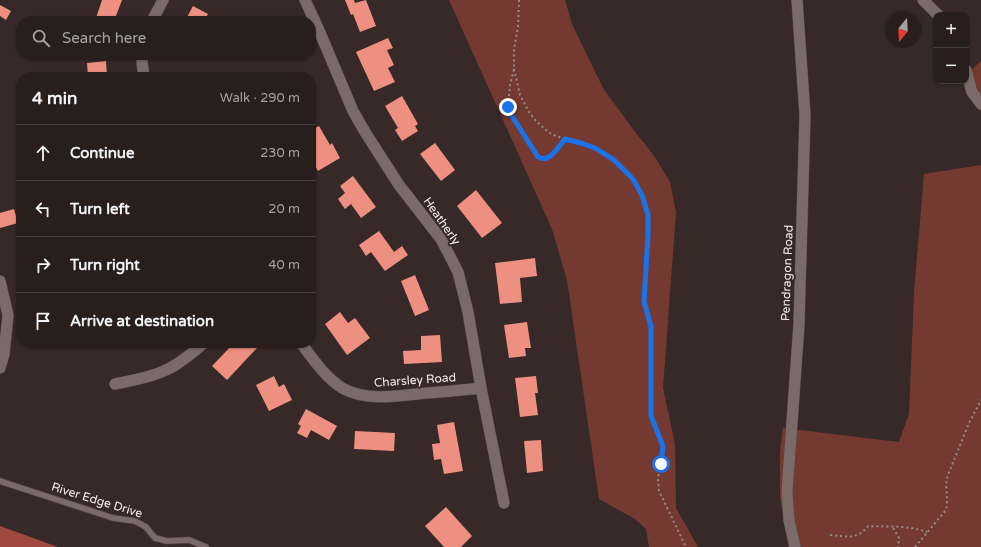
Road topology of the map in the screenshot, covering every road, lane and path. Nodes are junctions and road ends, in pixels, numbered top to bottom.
1 (163, 0) edge
2 (305, 0) edge
3 (519, 0) edge
4 (798, 0) edge
5 (923, 0) edge
6 (935, 12) edge
7 (155, 16) edge
8 (312, 16) edge
9 (316, 24) edge
10 (142, 60) edge
11 (514, 69) junction
12 (143, 72) edge
13 (969, 81) edge
14 (981, 104) edge
15 (565, 139) junction
16 (0, 282) edge
17 (198, 348) edge
18 (304, 348) edge
19 (0, 368) edge
20 (115, 384) dead end
21 (481, 388) junction
22 (981, 400) edge
23 (0, 481) edge
24 (504, 503) dead end
25 (893, 528) junction
26 (927, 532) junction
27 (830, 535) dead end
28 (206, 547) edge
29 (686, 547) edge
30 (795, 547) edge
31 (898, 547) edge
32 (915, 547) edge

1 - 7 street
2 - 8 street, Heatherly
3 - 11 path
4 - 30 street, Pendragon Road
5 - 6 street
9 - 21 street, Heatherly
10 - 12 street
11 - 15 path
11 - 15 path
13 - 14 street
15 - 29 path
16 - 19 street
17 - 20 street
18 - 21 street, Charsley Road
21 - 24 street, Heatherly
22 - 26 path
23 - 28 lane, River Edge Drive
25 - 26 path
25 - 27 path
25 - 31 path
26 - 32 path

